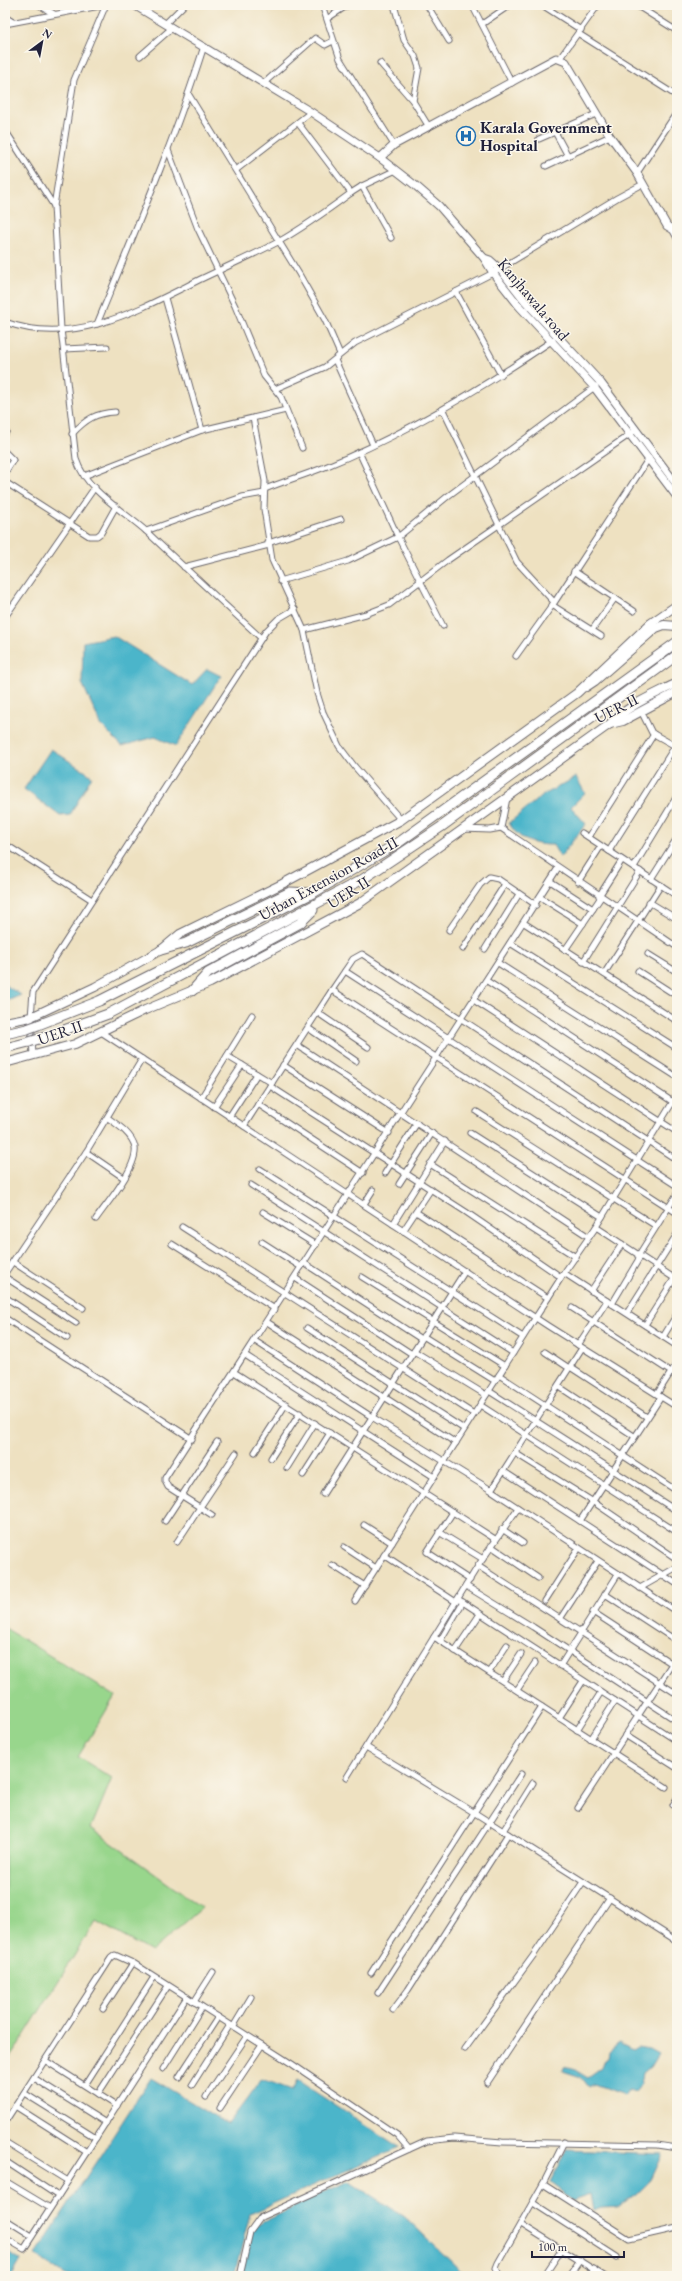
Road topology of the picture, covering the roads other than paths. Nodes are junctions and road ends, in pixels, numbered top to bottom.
1 (39, 5) edge
2 (134, 5) edge
3 (184, 5) edge
4 (322, 5) edge
5 (348, 5) edge
6 (394, 5) edge
7 (427, 5) edge
8 (472, 5) edge
9 (510, 5) edge
10 (542, 5) edge
11 (598, 5) edge
12 (636, 5) edge
13 (94, 6) edge
14 (105, 6) edge
15 (54, 14) junction
16 (5, 17) edge
17 (328, 18) junction
18 (13, 22) junction
19 (5, 24) edge
20 (482, 24) junction
21 (169, 26) junction
22 (677, 31) edge
23 (580, 32) junction
24 (333, 41) junction
25 (449, 41) dead end
26 (204, 46) junction
27 (140, 56) dead end
28 (560, 58) junction
29 (380, 63) dead end
30 (264, 83) junction
31 (512, 83) junction
32 (189, 95) junction
33 (677, 96) edge
34 (413, 101) junction
35 (310, 112) junction
36 (677, 112) edge
37 (596, 114) junction
38 (298, 123) junction
39 (429, 127) junction
40 (5, 130) edge
41 (555, 132) junction
42 (610, 136) junction
43 (539, 139) dead end
44 (394, 145) junction
45 (168, 150) junction
46 (568, 156) junction
47 (380, 158) junction
48 (546, 166) dead end
49 (236, 170) junction
50 (396, 170) junction
51 (637, 173) junction
52 (643, 184) junction
53 (362, 186) junction
54 (351, 193) junction
55 (54, 206) junction
56 (675, 227) edge
57 (391, 238) dead end
58 (677, 238) edge
59 (279, 241) junction
60 (484, 258) junction
61 (500, 269) junction
62 (218, 271) junction
63 (493, 273) junction
64 (456, 292) junction
65 (165, 298) junction
66 (5, 322) edge
67 (97, 324) junction
68 (61, 329) junction
69 (557, 337) junction
70 (551, 341) junction
71 (108, 346) dead end
72 (64, 349) junction
73 (340, 354) junction
74 (335, 360) junction
75 (501, 375) junction
76 (598, 385) junction
77 (275, 389) junction
78 (286, 410) junction
79 (443, 410) junction
80 (116, 412) dead end
81 (253, 418) junction
82 (202, 430) junction
83 (636, 430) junction
84 (72, 434) junction
85 (630, 434) junction
86 (373, 445) junction
87 (302, 448) dead end
88 (5, 452) edge
89 (359, 452) junction
90 (654, 453) junction
91 (649, 459) junction
92 (5, 472) edge
93 (84, 476) junction
94 (476, 476) junction
95 (5, 482) edge
96 (95, 487) junction
97 (675, 487) edge
98 (264, 491) junction
99 (677, 497) edge
100 (116, 506) junction
101 (341, 518) dead end
102 (68, 524) junction
103 (500, 525) junction
104 (146, 531) junction
105 (398, 536) junction
106 (269, 544) junction
107 (184, 567) junction
108 (574, 571) junction
109 (280, 581) junction
110 (420, 582) junction
111 (615, 598) junction
112 (554, 604) junction
113 (677, 605) edge
114 (295, 609) junction
115 (634, 611) dead end
116 (5, 617) edge
117 (443, 626) dead end
118 (677, 626) edge
119 (304, 630) junction
120 (592, 630) junction
121 (601, 636) dead end
122 (261, 638) junction
123 (677, 642) edge
124 (677, 655) edge
125 (516, 656) dead end
126 (677, 683) edge
127 (577, 692) junction
128 (677, 692) edge
129 (641, 711) junction
130 (610, 724) junction
131 (654, 734) junction
132 (676, 747) edge
133 (677, 796) edge
134 (507, 797) junction
135 (401, 820) junction
136 (501, 828) junction
137 (462, 829) junction
138 (582, 833) dead end
139 (588, 838) junction
140 (675, 841) dead end
141 (5, 844) edge
142 (601, 846) junction
143 (609, 851) junction
144 (622, 860) junction
145 (634, 867) junction
146 (558, 868) junction
147 (640, 871) junction
148 (651, 879) junction
149 (550, 881) junction
150 (578, 882) junction
151 (505, 884) junction
152 (661, 885) junction
153 (312, 893) junction
154 (519, 894) junction
155 (676, 894) edge
156 (600, 896) junction
157 (540, 897) junction
158 (92, 900) junction
159 (650, 902) junction
160 (319, 904) junction
161 (536, 905) junction
162 (617, 908) junction
163 (593, 909) junction
164 (677, 919) edge
165 (636, 920) junction
166 (524, 924) junction
167 (583, 924) junction
168 (449, 930) dead end
169 (510, 944) junction
170 (677, 947) edge
171 (463, 948) dead end
172 (485, 949) dead end
173 (161, 950) junction
174 (565, 950) junction
175 (648, 954) dead end
176 (583, 962) junction
177 (498, 963) junction
178 (345, 970) junction
179 (638, 971) dead end
180 (677, 972) edge
181 (604, 974) junction
182 (487, 981) junction
183 (332, 990) junction
184 (192, 991) junction
185 (677, 996) edge
186 (474, 1000) junction
187 (318, 1013) junction
188 (252, 1015) dead end
189 (31, 1017) junction
190 (462, 1020) junction
191 (677, 1021) edge
192 (5, 1022) edge
193 (32, 1027) junction
194 (308, 1028) junction
195 (101, 1032) junction
196 (5, 1034) edge
197 (449, 1038) junction
198 (31, 1042) junction
199 (297, 1044) junction
200 (368, 1047) dead end
201 (5, 1048) edge
202 (677, 1048) edge
203 (33, 1056) junction
204 (227, 1056) junction
205 (437, 1058) junction
206 (142, 1059) junction
207 (356, 1060) dead end
208 (5, 1063) edge
209 (242, 1064) junction
210 (283, 1065) junction
211 (256, 1074) junction
212 (677, 1077) edge
213 (271, 1084) junction
214 (677, 1095) edge
215 (201, 1098) junction
216 (674, 1103) edge
217 (258, 1104) junction
218 (214, 1107) junction
219 (477, 1112) dead end
220 (402, 1113) junction
221 (229, 1117) junction
222 (108, 1118) junction
223 (660, 1121) junction
224 (417, 1123) junction
225 (244, 1126) junction
226 (470, 1132) dead end
227 (677, 1132) edge
228 (389, 1133) junction
229 (432, 1133) junction
230 (648, 1140) junction
231 (445, 1141) junction
232 (86, 1152) junction
233 (376, 1153) junction
234 (637, 1158) junction
235 (677, 1160) edge
236 (391, 1163) junction
237 (430, 1164) junction
238 (260, 1169) dead end
239 (363, 1173) junction
240 (385, 1173) dead end
241 (406, 1173) junction
242 (124, 1178) junction
243 (625, 1179) junction
244 (420, 1182) junction
245 (399, 1184) dead end
246 (251, 1185) dead end
247 (677, 1186) edge
248 (431, 1189) junction
249 (373, 1190) dead end
250 (349, 1194) junction
251 (677, 1194) edge
252 (613, 1199) junction
253 (364, 1204) junction
254 (668, 1207) junction
255 (263, 1212) dead end
256 (416, 1212) junction
257 (677, 1213) edge
258 (333, 1216) junction
259 (602, 1216) junction
260 (96, 1220) dead end
261 (393, 1224) junction
262 (656, 1226) junction
263 (596, 1227) junction
264 (182, 1228) dead end
265 (404, 1231) junction
266 (323, 1232) junction
267 (677, 1234) edge
268 (589, 1237) junction
269 (262, 1242) dead end
270 (172, 1244) dead end
271 (622, 1244) junction
272 (316, 1245) junction
273 (639, 1256) junction
274 (576, 1257) junction
275 (13, 1262) junction
276 (303, 1265) junction
277 (657, 1266) junction
278 (465, 1271) junction
279 (5, 1273) edge
280 (563, 1275) junction
281 (5, 1277) edge
282 (362, 1277) dead end
283 (294, 1278) junction
284 (676, 1278) edge
285 (591, 1291) junction
286 (452, 1292) junction
287 (284, 1294) junction
288 (5, 1297) edge
289 (548, 1298) junction
290 (607, 1301) junction
291 (612, 1304) junction
292 (83, 1308) dead end
293 (441, 1308) junction
294 (572, 1308) dead end
295 (275, 1309) junction
296 (627, 1313) junction
297 (677, 1314) edge
298 (536, 1317) junction
299 (5, 1318) edge
300 (267, 1322) junction
301 (432, 1322) junction
302 (593, 1322) junction
303 (76, 1323) dead end
304 (645, 1325) junction
305 (307, 1328) dead end
306 (422, 1337) junction
307 (523, 1337) junction
308 (663, 1337) junction
309 (67, 1338) dead end
310 (255, 1341) junction
311 (580, 1346) junction
312 (677, 1346) edge
313 (413, 1352) junction
314 (544, 1352) dead end
315 (513, 1353) junction
316 (246, 1355) junction
317 (677, 1363) edge
318 (505, 1366) junction
319 (570, 1368) junction
320 (403, 1369) junction
321 (234, 1372) junction
322 (671, 1372) junction
323 (499, 1375) junction
324 (495, 1381) junction
325 (394, 1384) junction
326 (558, 1386) junction
327 (488, 1393) junction
328 (659, 1396) junction
329 (385, 1398) junction
330 (286, 1404) junction
331 (480, 1405) junction
332 (545, 1406) junction
333 (677, 1406) edge
334 (300, 1413) junction
335 (474, 1414) junction
336 (372, 1417) junction
337 (647, 1417) junction
338 (536, 1420) junction
339 (315, 1422) junction
340 (464, 1429) junction
341 (362, 1431) junction
342 (330, 1433) junction
343 (526, 1435) junction
344 (634, 1436) junction
345 (192, 1439) junction
346 (217, 1442) dead end
347 (456, 1443) junction
348 (351, 1448) junction
349 (255, 1452) dead end
350 (236, 1453) dead end
351 (515, 1453) junction
352 (622, 1454) junction
353 (271, 1458) dead end
354 (444, 1461) junction
355 (287, 1468) dead end
356 (613, 1470) junction
357 (503, 1471) junction
358 (303, 1475) dead end
359 (434, 1477) junction
360 (604, 1484) junction
361 (491, 1490) junction
362 (677, 1491) edge
363 (424, 1493) junction
364 (323, 1494) dead end
365 (182, 1496) junction
366 (592, 1501) junction
367 (201, 1508) junction
368 (518, 1508) junction
369 (677, 1510) edge
370 (452, 1512) junction
371 (212, 1515) dead end
372 (165, 1521) dead end
373 (580, 1522) junction
374 (364, 1525) dead end
375 (502, 1529) junction
376 (439, 1532) junction
377 (677, 1532) edge
378 (495, 1539) junction
379 (177, 1542) dead end
380 (392, 1544) junction
381 (524, 1544) dead end
382 (491, 1546) junction
383 (344, 1547) dead end
384 (579, 1548) junction
385 (384, 1555) junction
386 (483, 1559) junction
387 (677, 1559) edge
388 (598, 1560) junction
389 (332, 1565) dead end
390 (478, 1566) junction
391 (677, 1567) edge
392 (376, 1568) junction
393 (618, 1574) junction
394 (663, 1575) junction
395 (538, 1578) dead end
396 (470, 1580) junction
397 (677, 1584) edge
398 (365, 1586) junction
399 (466, 1586) junction
400 (640, 1588) junction
401 (605, 1594) junction
402 (457, 1600) junction
403 (355, 1601) dead end
404 (545, 1601) dead end
405 (463, 1602) junction
406 (593, 1612) junction
407 (677, 1612) edge
408 (480, 1614) junction
409 (560, 1619) junction
410 (581, 1632) junction
411 (434, 1637) junction
412 (440, 1641) junction
413 (677, 1641) edge
414 (507, 1645) dead end
415 (454, 1651) junction
416 (569, 1651) junction
417 (521, 1654) dead end
418 (677, 1656) edge
419 (535, 1663) dead end
420 (674, 1665) edge
421 (560, 1666) junction
422 (489, 1672) junction
423 (503, 1681) junction
424 (583, 1681) junction
425 (658, 1683) junction
426 (517, 1690) junction
427 (600, 1692) junction
428 (677, 1694) edge
429 (615, 1701) junction
430 (647, 1702) junction
431 (542, 1707) junction
432 (637, 1716) junction
433 (559, 1718) junction
434 (677, 1720) edge
435 (577, 1730) junction
436 (625, 1735) junction
437 (591, 1739) junction
438 (677, 1741) edge
439 (366, 1747) junction
440 (613, 1753) junction
441 (677, 1768) edge
442 (521, 1774) dead end
443 (347, 1777) dead end
444 (533, 1784) dead end
445 (666, 1787) dead end
446 (677, 1798) edge
447 (673, 1805) dead end
448 (578, 1808) dead end
449 (475, 1813) junction
450 (489, 1822) junction
451 (505, 1833) junction
452 (583, 1882) junction
453 (610, 1898) junction
454 (677, 1941) edge
455 (133, 1963) junction
456 (213, 1972) dead end
457 (371, 1973) dead end
458 (154, 1977) junction
459 (168, 1986) junction
460 (378, 1994) dead end
461 (187, 1997) junction
462 (251, 1997) dead end
463 (194, 2002) junction
464 (202, 2007) junction
465 (103, 2009) dead end
466 (393, 2010) dead end
467 (218, 2017) junction
468 (232, 2026) junction
469 (247, 2036) junction
470 (262, 2045) junction
471 (465, 2049) dead end
472 (46, 2061) junction
473 (164, 2069) dead end
474 (179, 2077) dead end
475 (34, 2078) junction
476 (487, 2083) dead end
477 (85, 2085) junction
478 (192, 2085) dead end
479 (24, 2093) junction
480 (98, 2094) junction
481 (206, 2097) dead end
482 (15, 2106) junction
483 (117, 2106) junction
484 (220, 2108) dead end
485 (7, 2116) edge
486 (5, 2122) edge
487 (106, 2122) junction
488 (96, 2138) junction
489 (5, 2142) edge
490 (564, 2142) junction
491 (677, 2148) edge
492 (409, 2149) junction
493 (87, 2152) junction
494 (5, 2161) edge
495 (5, 2181) edge
496 (68, 2181) junction
497 (543, 2184) junction
498 (58, 2196) junction
499 (533, 2203) junction
500 (50, 2208) junction
501 (5, 2219) edge
502 (521, 2224) junction
503 (677, 2228) edge
504 (32, 2236) junction
505 (5, 2238) edge
506 (562, 2249) junction
507 (616, 2257) dead end
508 (580, 2260) junction
509 (594, 2269) junction
510 (240, 2276) edge
511 (500, 2276) edge
512 (544, 2276) edge
513 (569, 2276) edge
514 (590, 2276) edge
515 (604, 2276) edge

1 - 15 street
2 - 21 main road
3 - 21 street
4 - 17 street
5 - 17 street
6 - 34 street
7 - 25 street
8 - 20 street
9 - 20 street
10 - 23 street
11 - 23 street
12 - 22 street
13 - 14 street
13 - 15 street
14 - 55 street
15 - 18 street
16 - 18 street
17 - 24 street
18 - 19 street
20 - 31 street
21 - 26 main road
21 - 27 street
23 - 28 street
23 - 33 street
24 - 30 street
24 - 44 street
26 - 30 main road
26 - 32 street
28 - 31 main road
28 - 37 main road
29 - 34 street
30 - 35 main road
31 - 39 main road
32 - 45 street
32 - 49 street
34 - 39 street
35 - 38 street
35 - 47 main road
36 - 51 street
37 - 41 street
37 - 42 main road
38 - 49 street
38 - 54 street
39 - 44 main road
40 - 55 street
41 - 43 street
41 - 46 street
42 - 46 street
42 - 51 main road
44 - 47 main road
45 - 62 street
45 - 67 street
46 - 48 street
47 - 50 main road
49 - 59 street
50 - 53 street
50 - 60 main road
51 - 52 main road
52 - 56 main road
52 - 61 street
53 - 54 street
53 - 57 street
54 - 59 street
55 - 68 street
56 - 58 street
59 - 62 street
59 - 73 street
60 - 61 main road, Kanjhawala road
60 - 63 main road, Kanjhawala road
61 - 63 street
61 - 69 main road, Kanjhawala road
62 - 65 street
62 - 77 street
63 - 64 street
63 - 70 main road, Kanjhawala road
64 - 73 street
64 - 75 street
65 - 67 street
65 - 82 street
66 - 68 street
67 - 68 street
68 - 72 street
69 - 70 street
69 - 76 main road, Kanjhawala road
70 - 75 street
70 - 76 main road, Kanjhawala road
71 - 72 street
72 - 84 street
73 - 74 street
74 - 77 street
74 - 86 street
75 - 79 street
76 - 83 main road, Kanjhawala road
76 - 85 main road, Kanjhawala road
76 - 94 street
77 - 78 street
78 - 81 street
78 - 87 street
79 - 86 street
79 - 94 street
80 - 84 street
81 - 82 street
81 - 98 street
82 - 93 street
83 - 85 street
83 - 90 main road, Kanjhawala road
84 - 93 street
85 - 91 main road, Kanjhawala road
85 - 103 street
86 - 89 street
88 - 92 street
89 - 98 street
89 - 105 street
90 - 91 street
90 - 97 main road, Kanjhawala road
91 - 97 main road, Kanjhawala road
91 - 108 street
93 - 96 street
94 - 103 street
94 - 105 street
95 - 102 street
96 - 100 street
96 - 102 street
97 - 99 main road, Kanjhawala road
98 - 104 street
98 - 106 street
100 - 102 street
100 - 104 street
101 - 106 street
102 - 116 street
103 - 110 street
103 - 112 street
104 - 107 street
105 - 109 street
105 - 110 street
106 - 107 street
106 - 109 street
107 - 122 street
108 - 111 street
108 - 112 street
109 - 114 street
110 - 117 street
110 - 119 street
111 - 115 street
111 - 120 street
112 - 120 street
112 - 125 street
113 - 127 main road, UER II
114 - 119 street
114 - 122 street
118 - 127 main road
119 - 135 street
120 - 121 street
122 - 158 street
123 - 153 highway, Urban Extension Road-II
124 - 160 highway, Urban Extension Road-II
126 - 130 main road
127 - 135 main road, UER II
128 - 129 main road, UER II
129 - 130 main road, UER II
129 - 131 street
130 - 134 main road, UER II
131 - 132 street
131 - 139 street
132 - 143 street
133 - 145 street
134 - 136 street
134 - 137 main road, UER II
135 - 173 main road, UER II
136 - 137 street
136 - 146 street
137 - 184 main road, UER II
138 - 139 street
139 - 142 street
140 - 148 street
141 - 158 street
142 - 143 street
142 - 150 street
143 - 144 street
144 - 145 street
144 - 156 street
145 - 147 street
146 - 149 street
146 - 150 street
147 - 148 street
147 - 162 street
148 - 152 street
149 - 157 street
149 - 163 street
150 - 156 street
151 - 154 street
151 - 168 street
151 - 171 street
152 - 155 street
152 - 159 street
153 - 173 highway
153 - 193 highway, Urban Extension Road-II
154 - 161 street
154 - 172 street
156 - 162 street
156 - 163 street
157 - 161 street
157 - 167 street
158 - 189 street
159 - 164 street
159 - 165 street
160 - 184 highway
160 - 198 highway, Urban Extension Road-II, bridge
161 - 166 street
162 - 165 street
162 - 176 street
163 - 167 street
165 - 170 street
165 - 181 street
166 - 169 street
166 - 174 street
167 - 174 street
169 - 177 street
169 - 202 street
173 - 189 main road, UER II
174 - 176 street
175 - 180 street
176 - 181 street
177 - 182 street
177 - 212 street
178 - 183 street
178 - 190 street
178 - 197 street
179 - 185 street
181 - 191 street
182 - 186 street
182 - 216 street
183 - 187 street
183 - 205 street
184 - 195 main road, UER II
186 - 190 street
186 - 223 street
187 - 194 street
187 - 200 street
188 - 204 street
189 - 192 main road, UER II
189 - 193 street
190 - 197 street
190 - 230 street
193 - 196 highway, Urban Extension Road-II
193 - 198 street
194 - 199 street
194 - 207 street
195 - 203 main road, UER II
195 - 206 street
197 - 205 street
197 - 234 street
198 - 201 highway, Urban Extension Road-II
198 - 203 street
199 - 210 street
199 - 220 street
203 - 208 main road, UER II
204 - 209 street
204 - 215 street
205 - 220 street
205 - 243 street
206 - 215 street
206 - 222 street
209 - 211 street
209 - 218 street
210 - 213 street
210 - 228 street
211 - 213 street
211 - 221 street
213 - 217 street
213 - 233 street
214 - 216 street
215 - 218 street
216 - 223 street
217 - 225 street
217 - 239 street
218 - 221 street
219 - 252 street
220 - 224 street
220 - 228 street
221 - 225 street
222 - 232 street
222 - 242 street
223 - 227 street
223 - 230 street
224 - 229 street
224 - 236 street
225 - 250 street
226 - 259 street
228 - 233 street
229 - 231 street
229 - 241 street
230 - 234 street
230 - 235 street
231 - 237 street
231 - 268 street
232 - 242 street
232 - 275 street
233 - 236 street
233 - 239 street
234 - 243 street
234 - 247 street
236 - 240 street
236 - 241 street
237 - 244 street
237 - 274 street
238 - 258 street
239 - 250 street
241 - 244 street
241 - 245 street
242 - 260 street
243 - 252 street
243 - 254 street
244 - 248 street
244 - 261 street
246 - 266 street
248 - 256 street
248 - 280 street
249 - 253 street
250 - 253 street
250 - 258 street
251 - 254 street
252 - 259 street
252 - 262 street
253 - 261 street
254 - 257 street
254 - 262 street
255 - 272 street
256 - 265 street
256 - 289 street
258 - 266 street
258 - 286 street
259 - 263 street
261 - 265 street
262 - 273 street
263 - 268 street
263 - 271 street
264 - 287 street
265 - 278 street
266 - 272 street
266 - 293 street
267 - 277 street
268 - 274 street
269 - 276 street
270 - 295 street
271 - 273 street
271 - 285 street
272 - 276 street
273 - 277 street
273 - 291 street
274 - 280 street
275 - 279 street
275 - 292 street
276 - 283 street
276 - 306 street
277 - 284 street
277 - 296 street
278 - 286 street
278 - 298 street
280 - 285 street
280 - 289 street
281 - 303 street
282 - 301 street
283 - 287 street
283 - 313 street
284 - 304 street
285 - 290 street
286 - 293 street
286 - 307 street
287 - 295 street
287 - 320 street
288 - 309 street
289 - 298 street
290 - 291 street
290 - 302 street
291 - 296 street
293 - 301 street
293 - 315 street
294 - 302 street
295 - 300 street
296 - 304 street
297 - 308 street
298 - 307 street
298 - 311 street
299 - 345 street
300 - 310 street
300 - 329 street
301 - 306 street
301 - 318 street
302 - 311 street
302 - 322 street
304 - 308 street
305 - 325 street
306 - 313 street
306 - 324 street
307 - 315 street
308 - 312 street
310 - 316 street
310 - 336 street
311 - 319 street
311 - 328 street
313 - 320 street
313 - 327 street
314 - 319 street
315 - 318 street
316 - 321 street
316 - 341 street
317 - 322 street
318 - 323 street
319 - 326 street
319 - 337 street
320 - 325 street
320 - 335 street
321 - 330 street
321 - 345 street
322 - 328 street
323 - 324 street
323 - 332 street
324 - 327 street
325 - 329 street
325 - 340 street
326 - 332 street
326 - 344 street
327 - 331 street
327 - 338 street
328 - 333 street
328 - 337 street
329 - 336 street
329 - 347 street
330 - 334 street
330 - 349 street
331 - 335 street
331 - 343 street
332 - 338 street
332 - 352 street
334 - 339 street
334 - 353 street
335 - 340 street
336 - 341 street
336 - 354 street
337 - 344 street
338 - 343 street
338 - 356 street
339 - 342 street
339 - 355 street
340 - 347 street
341 - 348 street
341 - 359 street
342 - 348 street
342 - 358 street
343 - 351 street
343 - 360 street
344 - 352 street
345 - 365 street
346 - 365 street
347 - 354 street
348 - 363 street
348 - 364 street
350 - 367 street
351 - 357 street
351 - 366 street
352 - 356 street
352 - 362 street
354 - 359 street
354 - 361 street
356 - 360 street
356 - 369 street
357 - 361 street
357 - 373 street
359 - 363 street
360 - 366 street
360 - 377 street
361 - 368 street
363 - 370 street
363 - 380 street
365 - 367 street
365 - 372 street
366 - 373 street
366 - 387 street
367 - 371 street
367 - 379 street
368 - 375 street
368 - 384 street
370 - 376 street
370 - 378 street
373 - 394 street
374 - 380 street
375 - 378 street
375 - 381 street
376 - 386 street
376 - 396 street
378 - 382 street
380 - 385 street
382 - 386 street
382 - 395 street
383 - 392 street
384 - 388 street
384 - 404 street
385 - 392 street
385 - 402 street
386 - 390 street
388 - 393 street
388 - 409 street
389 - 398 street
390 - 396 street
390 - 409 street
391 - 394 street
392 - 398 street
393 - 400 street
393 - 401 street
394 - 397 street
394 - 400 street
396 - 399 street
398 - 403 street
399 - 402 street
399 - 416 street
400 - 407 street
401 - 406 street
401 - 413 street
402 - 405 street
402 - 411 street
405 - 408 street
405 - 412 street
406 - 410 street
406 - 420 street
408 - 415 street
408 - 421 street
409 - 410 street
410 - 416 street
410 - 425 street
411 - 412 street
411 - 439 street
412 - 415 street
414 - 422 street
415 - 422 street
416 - 421 street
416 - 430 street
417 - 423 street
418 - 420 street
419 - 426 street
420 - 425 street
421 - 424 street
422 - 423 street
423 - 426 street
424 - 427 street
424 - 433 street
425 - 428 street
425 - 430 street
426 - 431 street
427 - 429 street
427 - 435 street
429 - 432 street
429 - 437 street
430 - 432 street
430 - 434 street
431 - 433 street
431 - 449 street
432 - 436 street
432 - 438 street
433 - 435 street
435 - 437 street
436 - 440 street
436 - 441 street
437 - 440 street
439 - 443 street
439 - 449 street
440 - 445 street
440 - 448 street
442 - 450 street
444 - 451 street
446 - 447 street
449 - 450 street
449 - 457 street
450 - 451 street
450 - 460 street
451 - 452 street
451 - 466 street
452 - 453 street
452 - 471 street
453 - 454 street
453 - 476 street
455 - 458 street
455 - 465 street
455 - 472 street
456 - 463 street
458 - 459 street
458 - 477 street
459 - 461 street
459 - 480 street
461 - 463 street
461 - 483 street
462 - 468 street
463 - 464 street
464 - 467 street
464 - 473 street
467 - 468 street
467 - 474 street
468 - 469 street
468 - 478 street
469 - 470 street
469 - 481 street
470 - 484 street
470 - 492 street
472 - 475 street
472 - 477 street
475 - 479 street
475 - 487 street
477 - 480 street
479 - 482 street
479 - 488 street
480 - 483 street
482 - 485 street
482 - 493 street
483 - 487 street
485 - 486 street
487 - 488 street
488 - 493 street
489 - 496 street
490 - 491 street
490 - 492 street
490 - 497 street
492 - 510 street
493 - 496 street
494 - 498 street
495 - 500 street
496 - 498 street
497 - 499 street
497 - 503 street
498 - 500 street
499 - 502 street
499 - 507 street
500 - 504 street
501 - 504 street
502 - 506 street
502 - 511 street
504 - 505 street
506 - 508 street
506 - 512 street
508 - 509 street
508 - 513 street
509 - 514 street
509 - 515 street

